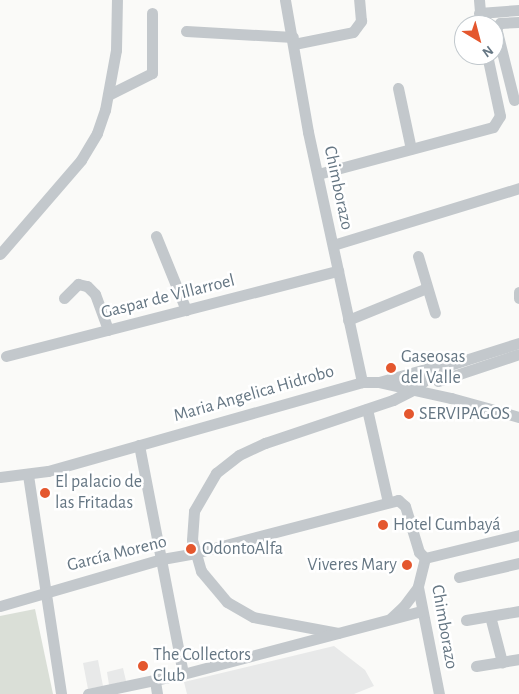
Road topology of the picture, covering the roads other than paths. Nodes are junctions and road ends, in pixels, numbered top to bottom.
1 (116, 0) edge
2 (285, 0) edge
3 (359, 0) edge
4 (479, 0) edge
5 (519, 10) edge
6 (152, 13) dead end
7 (479, 13) joint
8 (519, 22) edge
9 (186, 31) dead end
10 (294, 41) junction
11 (490, 65) edge
12 (398, 88) dead end
13 (108, 95) junction
14 (516, 99) edge
15 (498, 105) junction
16 (411, 150) junction
17 (318, 174) junction
18 (519, 188) edge
19 (156, 236) dead end
20 (333, 246) junction
21 (0, 254) edge
22 (418, 256) dead end
23 (338, 271) junction
24 (427, 288) junction
25 (519, 292) edge
26 (64, 298) dead end
27 (519, 298) edge
28 (186, 310) junction
29 (435, 313) dead end
30 (348, 320) junction
31 (108, 330) junction
32 (519, 343) edge
33 (519, 354) edge
34 (6, 356) dead end
35 (440, 368) junction
36 (438, 381) junction
37 (362, 382) junction
38 (378, 382) junction
39 (413, 390) junction
40 (451, 398) junction
41 (367, 409) junction
42 (519, 417) edge
43 (139, 445) junction
44 (25, 475) junction
45 (0, 477) edge
46 (0, 483) edge
47 (388, 502) junction
48 (519, 534) edge
49 (195, 553) junction
50 (162, 558) junction
51 (425, 558) junction
52 (519, 563) edge
53 (458, 577) dead end
54 (418, 587) junction
55 (46, 593) junction
56 (0, 606) edge
57 (421, 611) junction
58 (519, 611) edge
59 (490, 616) junction
60 (466, 620) dead end
61 (381, 623) junction
62 (338, 633) junction
63 (519, 659) edge
64 (502, 662) junction
65 (476, 666) dead end
66 (183, 674) junction
67 (155, 680) junction
68 (61, 694) edge
69 (88, 694) edge
70 (157, 694) edge
71 (439, 694) edge

1 - 13 street
2 - 10 street, Chimborazo
3 - 10 street
4 - 7 street
5 - 7 street
6 - 13 street
8 - 14 street
9 - 10 street
10 - 17 street, Chimborazo
11 - 15 street
12 - 16 street
13 - 21 street
14 - 15 street
15 - 16 street
16 - 17 street
17 - 20 street, Chimborazo
18 - 20 street
19 - 28 street
20 - 23 street, Chimborazo
22 - 24 street
23 - 28 street, Gaspar de Villarroel
23 - 30 street, Chimborazo
24 - 29 street
24 - 30 street
25 - 27 street
26 - 31 street
28 - 31 street, Gaspar de Villarroel
30 - 37 street, Chimborazo
31 - 34 street, Gaspar de Villarroel
32 - 35 street
33 - 36 street
35 - 36 street
35 - 38 street
35 - 39 street
36 - 40 street
37 - 38 street, Maria Angelica Hidrobo
37 - 43 street, Maria Angelica Hidrobo
38 - 39 street, Maria Angelica Hidrobo
39 - 40 street, Maria Angelica Hidrobo
39 - 41 street
40 - 42 street, Maria Angelica Hidrobo
41 - 47 street
41 - 49 street
43 - 44 street, Maria Angelica Hidrobo
43 - 50 street
44 - 45 street, Maria Angelica Hidrobo
44 - 46 street
44 - 55 street
47 - 49 street, García Moreno
47 - 51 street
48 - 51 street
49 - 50 street, García Moreno
49 - 62 street
50 - 55 street, García Moreno
50 - 66 street
51 - 54 street, Chimborazo
52 - 53 street
54 - 57 street, Chimborazo
54 - 61 street
55 - 56 street, García Moreno
55 - 68 street
57 - 61 street
57 - 71 street, Chimborazo
58 - 59 street
59 - 60 street
59 - 64 street
61 - 62 street
62 - 66 street
63 - 64 street
64 - 65 street
66 - 67 street
67 - 69 street
67 - 70 street

